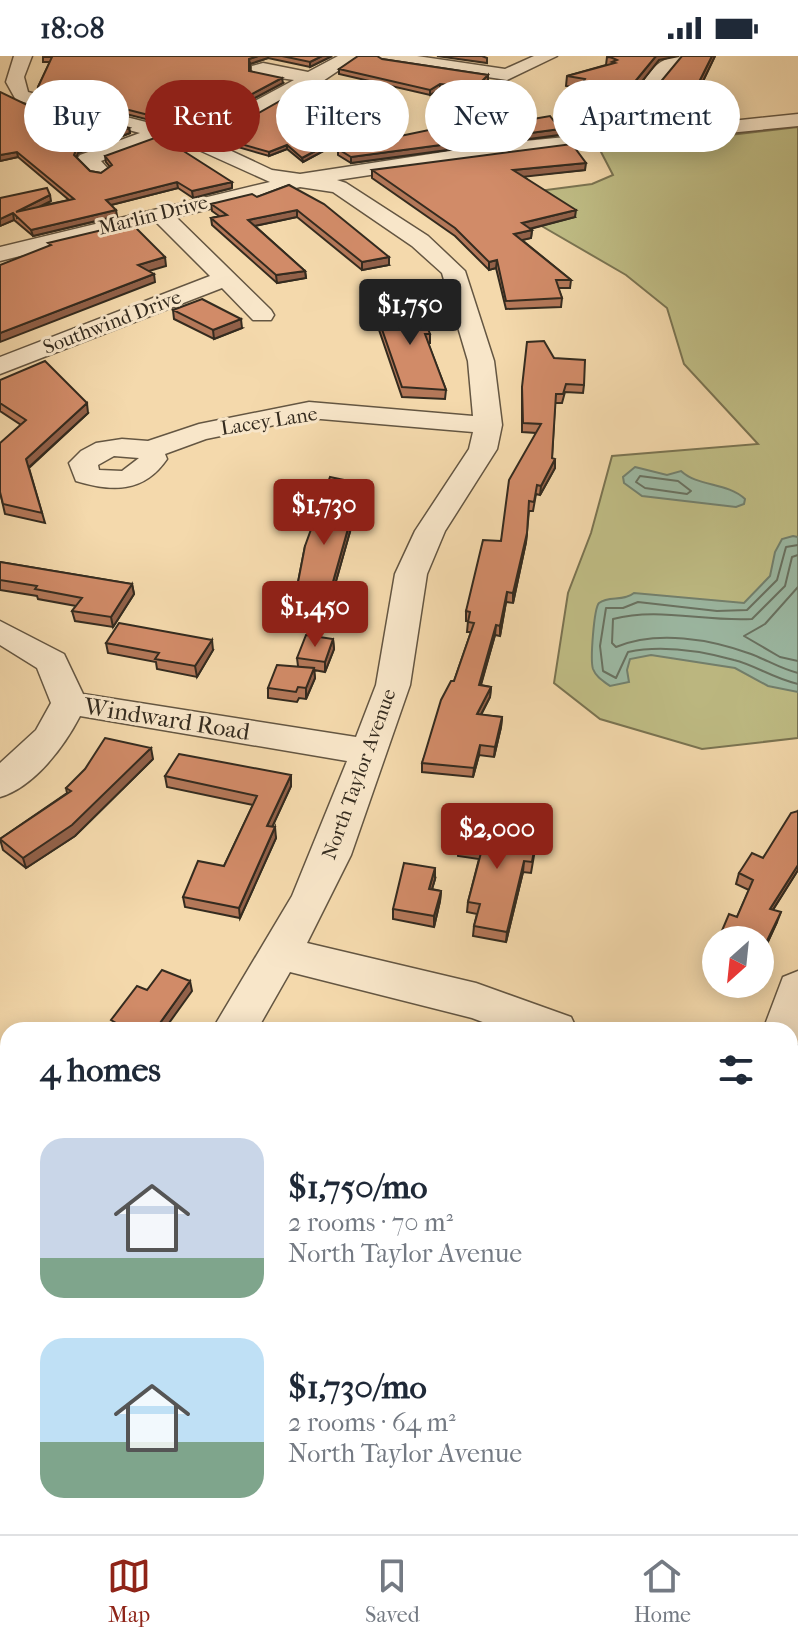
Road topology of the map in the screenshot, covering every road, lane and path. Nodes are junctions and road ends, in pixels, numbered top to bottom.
1 (300, 56) edge
2 (351, 56) edge
3 (383, 56) edge
4 (548, 56) edge
5 (679, 56) edge
6 (12, 70) edge
7 (314, 74) junction
8 (306, 80) edge
9 (654, 80) edge
10 (798, 120) edge
11 (740, 126) edge
12 (145, 127) edge
13 (145, 137) edge
14 (553, 144) edge
15 (218, 152) edge
16 (100, 171) edge
17 (306, 179) junction
18 (159, 213) junction
19 (0, 254) edge
20 (224, 279) junction
21 (262, 315) dead end
22 (0, 366) edge
23 (488, 425) junction
24 (150, 450) dead end
25 (0, 631) edge
26 (69, 703) junction
27 (370, 752) junction
28 (0, 784) edge
29 (281, 952) junction
30 (798, 989) edge
31 (239, 1022) edge
32 (533, 1022) edge
33 (788, 1022) edge

1 - 7 street
2 - 7 street
3 - 4 street
5 - 9 street
6 - 12 street, North Taylor Avenue
7 - 8 street
10 - 11 street
13 - 16 street
14 - 17 street
15 - 17 street, North Taylor Avenue
17 - 18 street, Marlin Drive
17 - 23 street, North Taylor Avenue
18 - 19 street, Marlin Drive
18 - 20 street
20 - 21 street
20 - 22 street, Southwind Drive
23 - 24 street, Lacey Lane
23 - 27 street, North Taylor Avenue
25 - 26 street, Windward Road
26 - 27 street, Windward Road
26 - 28 street
27 - 29 street, North Taylor Avenue
29 - 31 street, North Taylor Avenue
29 - 32 street
30 - 33 street

